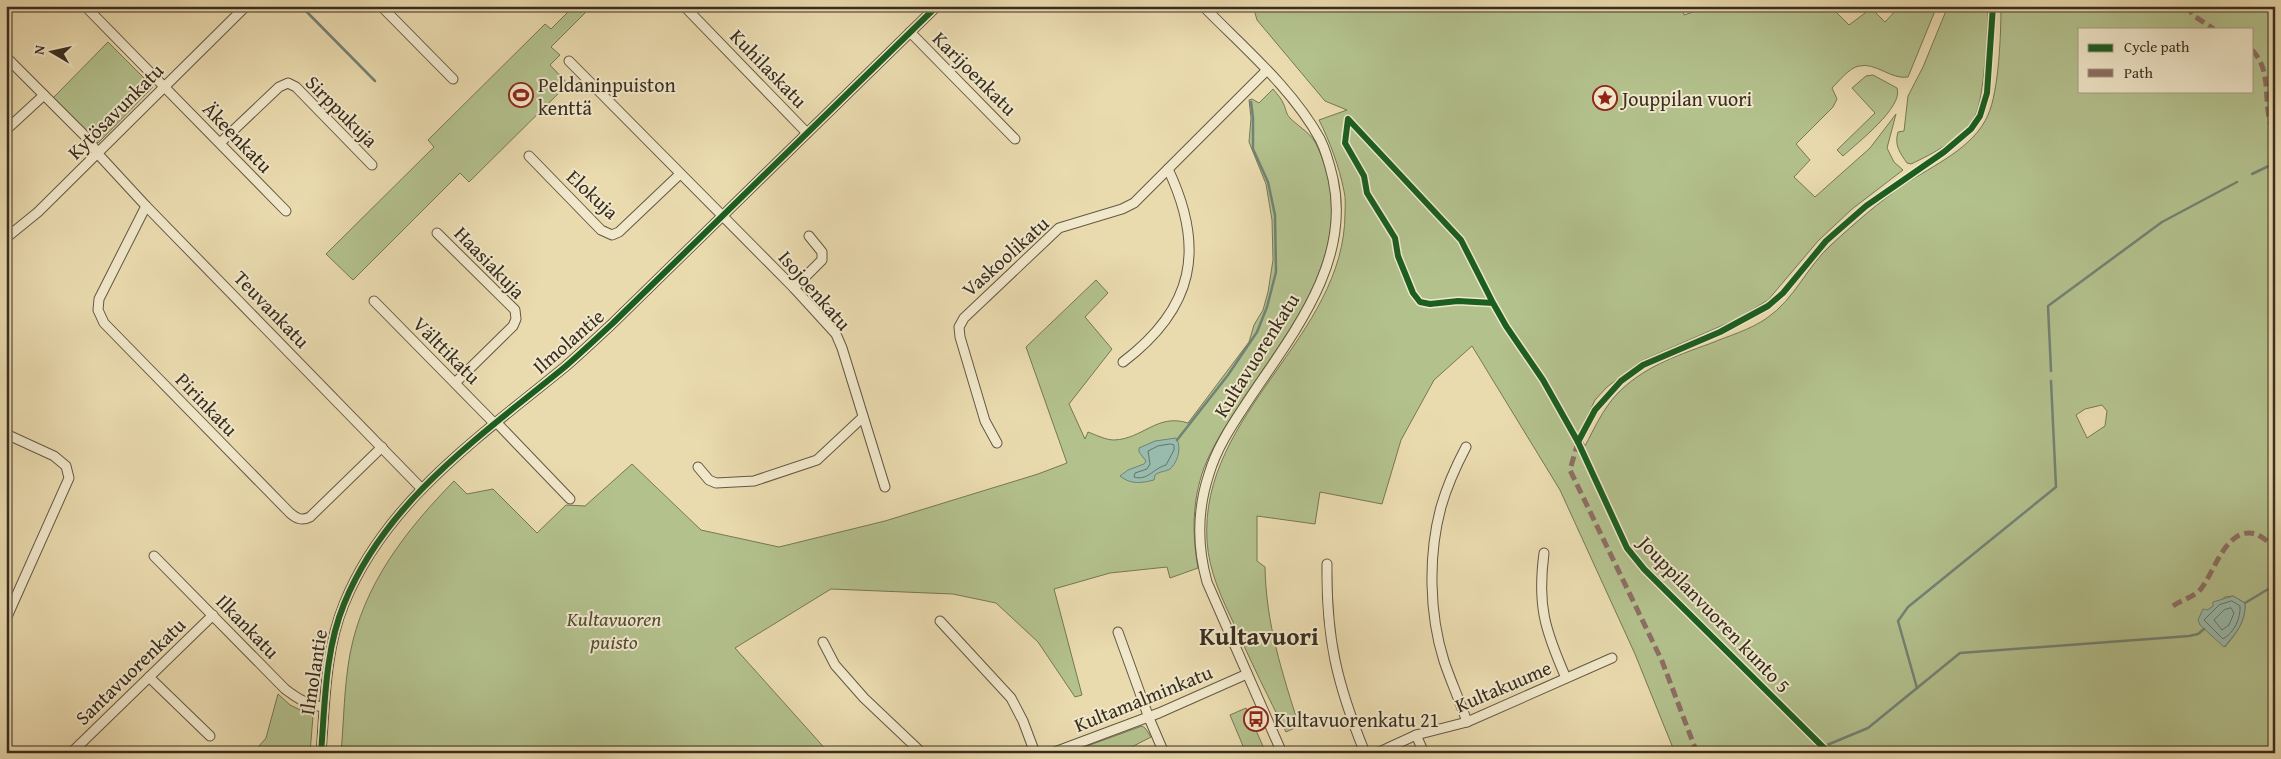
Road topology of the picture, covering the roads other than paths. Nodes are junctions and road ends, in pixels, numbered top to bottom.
1 (85, 6) edge
2 (246, 6) edge
3 (381, 6) edge
4 (684, 6) edge
5 (937, 6) edge
6 (1202, 6) edge
7 (910, 32) junction
8 (6, 57) edge
9 (569, 61) dead end
10 (1266, 71) junction
11 (453, 79) dead end
12 (165, 87) junction
13 (44, 95) junction
14 (6, 130) edge
15 (807, 133) junction
16 (1015, 139) dead end
17 (220, 143) junction
18 (98, 154) junction
19 (529, 156) dead end
20 (372, 165) dead end
21 (1168, 169) junction
22 (680, 174) junction
23 (146, 206) junction
24 (286, 211) dead end
25 (722, 217) junction
26 (437, 233) dead end
27 (809, 236) dead end
28 (6, 238) edge
29 (794, 288) junction
30 (374, 301) dead end
31 (1123, 362) dead end
32 (456, 382) junction
33 (863, 417) junction
34 (496, 423) junction
35 (6, 434) edge
36 (997, 443) dead end
37 (382, 447) junction
38 (1466, 447) dead end
39 (698, 468) dead end
40 (884, 487) dead end
41 (422, 489) junction
42 (570, 499) dead end
43 (1544, 553) dead end
44 (154, 556) dead end
45 (1327, 564) dead end
46 (213, 615) junction
47 (6, 619) edge
48 (940, 621) dead end
49 (1118, 632) dead end
50 (823, 642) dead end
51 (1612, 658) dead end
52 (1247, 674) junction
53 (149, 677) junction
54 (1566, 678) junction
55 (324, 707) junction
56 (1149, 718) junction
57 (1467, 722) junction
58 (1416, 735) junction
59 (210, 736) dead end
60 (71, 753) edge
61 (320, 753) edge
62 (922, 753) edge
63 (1034, 753) edge
64 (1052, 753) edge
65 (1164, 753) edge
66 (1282, 753) edge
67 (1365, 753) edge
68 (1377, 753) edge
69 (1424, 753) edge

1 - 12 street, Äkeenkatu
2 - 12 street, Kytösavunkatu
3 - 11 street
4 - 15 street, Kuhilaskatu
5 - 7 street, Ilmolantie
6 - 10 street, Kultavuorenkatu
7 - 15 street, Ilmolantie
7 - 16 street, Karijoenkatu
8 - 13 street, Teuvankatu
9 - 22 street, Isojoenkatu
10 - 21 street, Vaskoolikatu
10 - 52 street, Kultavuorenkatu
12 - 17 street, Äkeenkatu
12 - 18 street, Kytösavunkatu
13 - 14 street
13 - 18 street, Teuvankatu
15 - 25 street, Ilmolantie
17 - 20 street, Sirppukuja
17 - 24 street, Äkeenkatu
18 - 23 street, Teuvankatu
18 - 28 street, Kytösavunkatu
19 - 22 street, Elokuja
21 - 31 street
21 - 36 street, Vaskoolikatu
22 - 25 street, Isojoenkatu
23 - 37 street, Teuvankatu
23 - 37 street, Pirinkatu
25 - 29 street, Isojoenkatu
25 - 34 street, Ilmolantie
26 - 32 street, Haasiakuja
27 - 29 street
29 - 33 street, Isojoenkatu
30 - 32 street, Välttikatu
32 - 34 street, Välttikatu
33 - 39 street
33 - 40 street, Isojoenkatu
34 - 41 street, Ilmolantie
34 - 42 street, Välttikatu
35 - 47 street
37 - 41 street, Teuvankatu
38 - 57 street
41 - 55 street, Ilmolantie
43 - 54 street
44 - 46 street, Ilkankatu
45 - 67 street
46 - 53 street, Santavuorenkatu
46 - 55 street, Ilkankatu
48 - 63 street
49 - 56 street
50 - 62 street
51 - 54 street, Kultakuume
52 - 56 street, Kultamalminkatu
52 - 66 street, Kultavuorenkatu
53 - 59 street
53 - 60 street, Santavuorenkatu
54 - 57 street, Kultakuume
55 - 61 street, Ilmolantie
56 - 64 street, Kultamalminkatu
56 - 65 street
57 - 58 street, Kultakuume
58 - 68 street, Kultakuume
58 - 69 street

